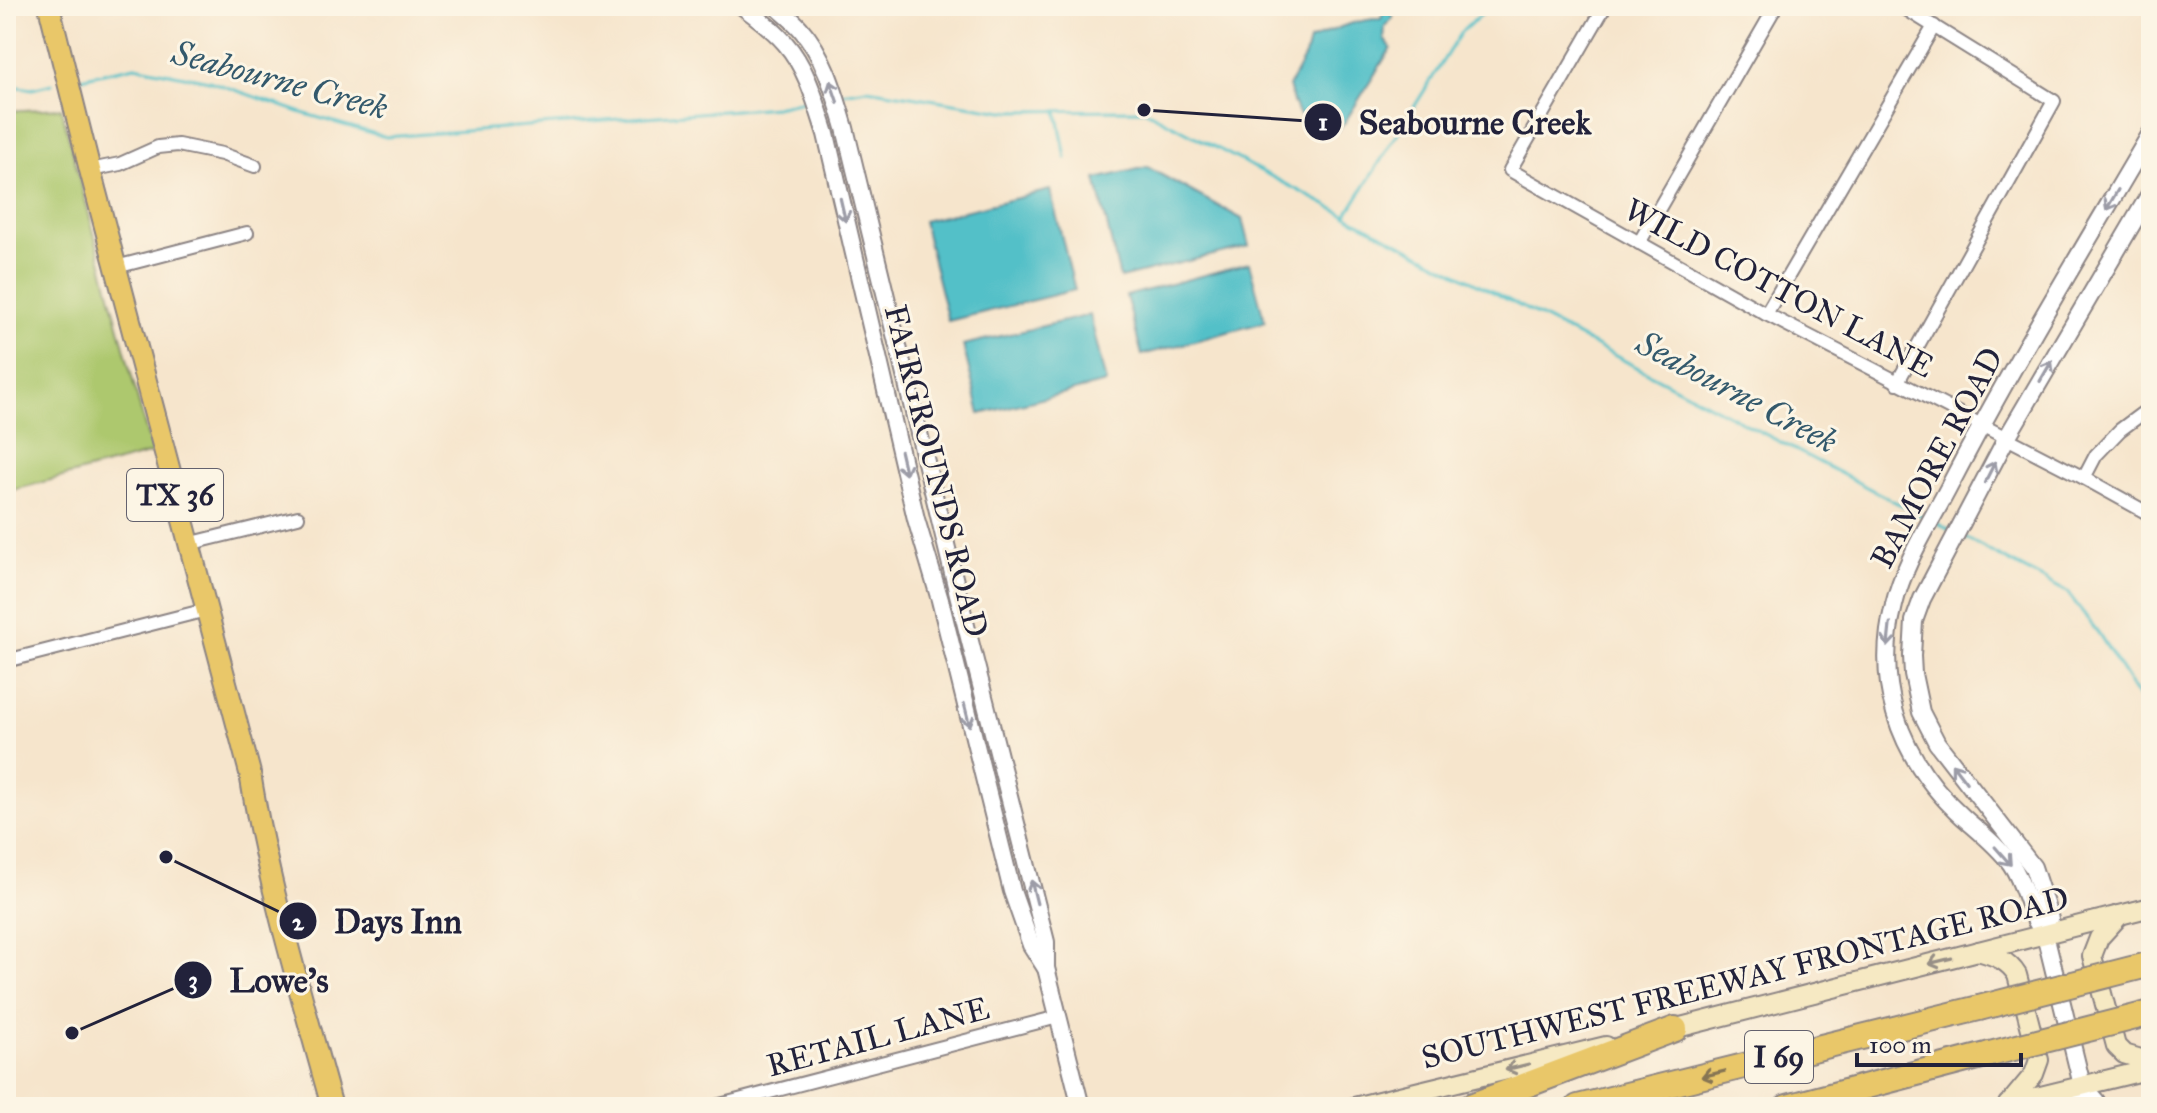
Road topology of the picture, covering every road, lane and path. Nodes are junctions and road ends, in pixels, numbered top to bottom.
1 (49, 6) edge
2 (742, 6) edge
3 (776, 6) edge
4 (1605, 6) edge
5 (1776, 6) edge
6 (1901, 6) edge
7 (1934, 26) junction
8 (2151, 133) edge
9 (255, 166) dead end
10 (90, 170) junction
11 (2151, 192) edge
12 (247, 233) dead end
13 (1639, 243) junction
14 (116, 267) junction
15 (1766, 314) junction
16 (1897, 383) junction
17 (2151, 407) edge
18 (1981, 425) junction
19 (2006, 439) junction
20 (2084, 478) junction
21 (2151, 515) edge
22 (298, 517) dead end
23 (188, 544) junction
24 (206, 610) junction
25 (6, 661) edge
26 (2151, 907) edge
27 (2120, 915) junction
28 (2045, 934) junction
29 (1978, 951) junction
30 (2151, 964) edge
31 (1046, 968) junction
32 (2151, 1013) edge
33 (1058, 1017) junction
34 (1675, 1029) junction
35 (2151, 1062) edge
36 (2151, 1069) edge
37 (2082, 1085) junction
38 (757, 1102) edge
39 (2003, 1106) edge
40 (332, 1107) edge
41 (712, 1107) edge
42 (1081, 1107) edge
43 (1354, 1107) edge
44 (1468, 1107) edge
45 (1578, 1107) edge
46 (1787, 1107) edge
47 (2078, 1107) edge
48 (2098, 1107) edge

1 - 10 main road, TX 36
2 -> 31 street, FAIRGROUNDS ROAD
31 -> 3 street, FAIRGROUNDS ROAD
4 - 13 street, WILD COTTON LANE
5 - 13 street
6 - 7 street
7 - 15 street
7 - 16 street
8 -> 18 street, BAMORE ROAD
9 - 10 street
10 - 14 main road, TX 36
19 -> 11 street, BAMORE ROAD
12 - 14 street
13 - 15 street, WILD COTTON LANE
14 - 23 main road, TX 36
15 - 16 street, WILD COTTON LANE
16 - 18 street, WILD COTTON LANE
17 - 20 street
18 - 19 street, WILD COTTON LANE
18 -> 28 street, BAMORE ROAD
19 - 20 street, WILD COTTON LANE
28 -> 19 street, BAMORE ROAD
20 - 21 street, WILD COTTON LANE
22 - 23 street
23 - 24 main road, TX 36
24 - 25 street
24 - 40 main road, TX 36
26 - 27 main road, SOUTHWEST FREEWAY FRONTAGE ROAD
27 - 28 main road, SOUTHWEST FREEWAY FRONTAGE ROAD
27 - 35 main road
28 - 29 main road, SOUTHWEST FREEWAY FRONTAGE ROAD
28 - 37 street, BAMORE ROAD
29 -> 34 main road, SOUTHWEST FREEWAY FRONTAGE ROAD
29 - 39 main road
30 -> 45 highway, I 69, bridge
31 - 33 street, FAIRGROUNDS ROAD
32 - 46 highway, I 69, bridge
33 - 38 street, RETAIL LANE
33 - 42 street, FAIRGROUNDS ROAD
34 -> 43 main road, SOUTHWEST FREEWAY FRONTAGE ROAD
34 - 44 highway
36 - 37 main road
37 - 39 main road
37 - 47 street, BAMORE ROAD
37 - 48 street, BAMORE ROAD
38 - 41 street, RETAIL LANE

